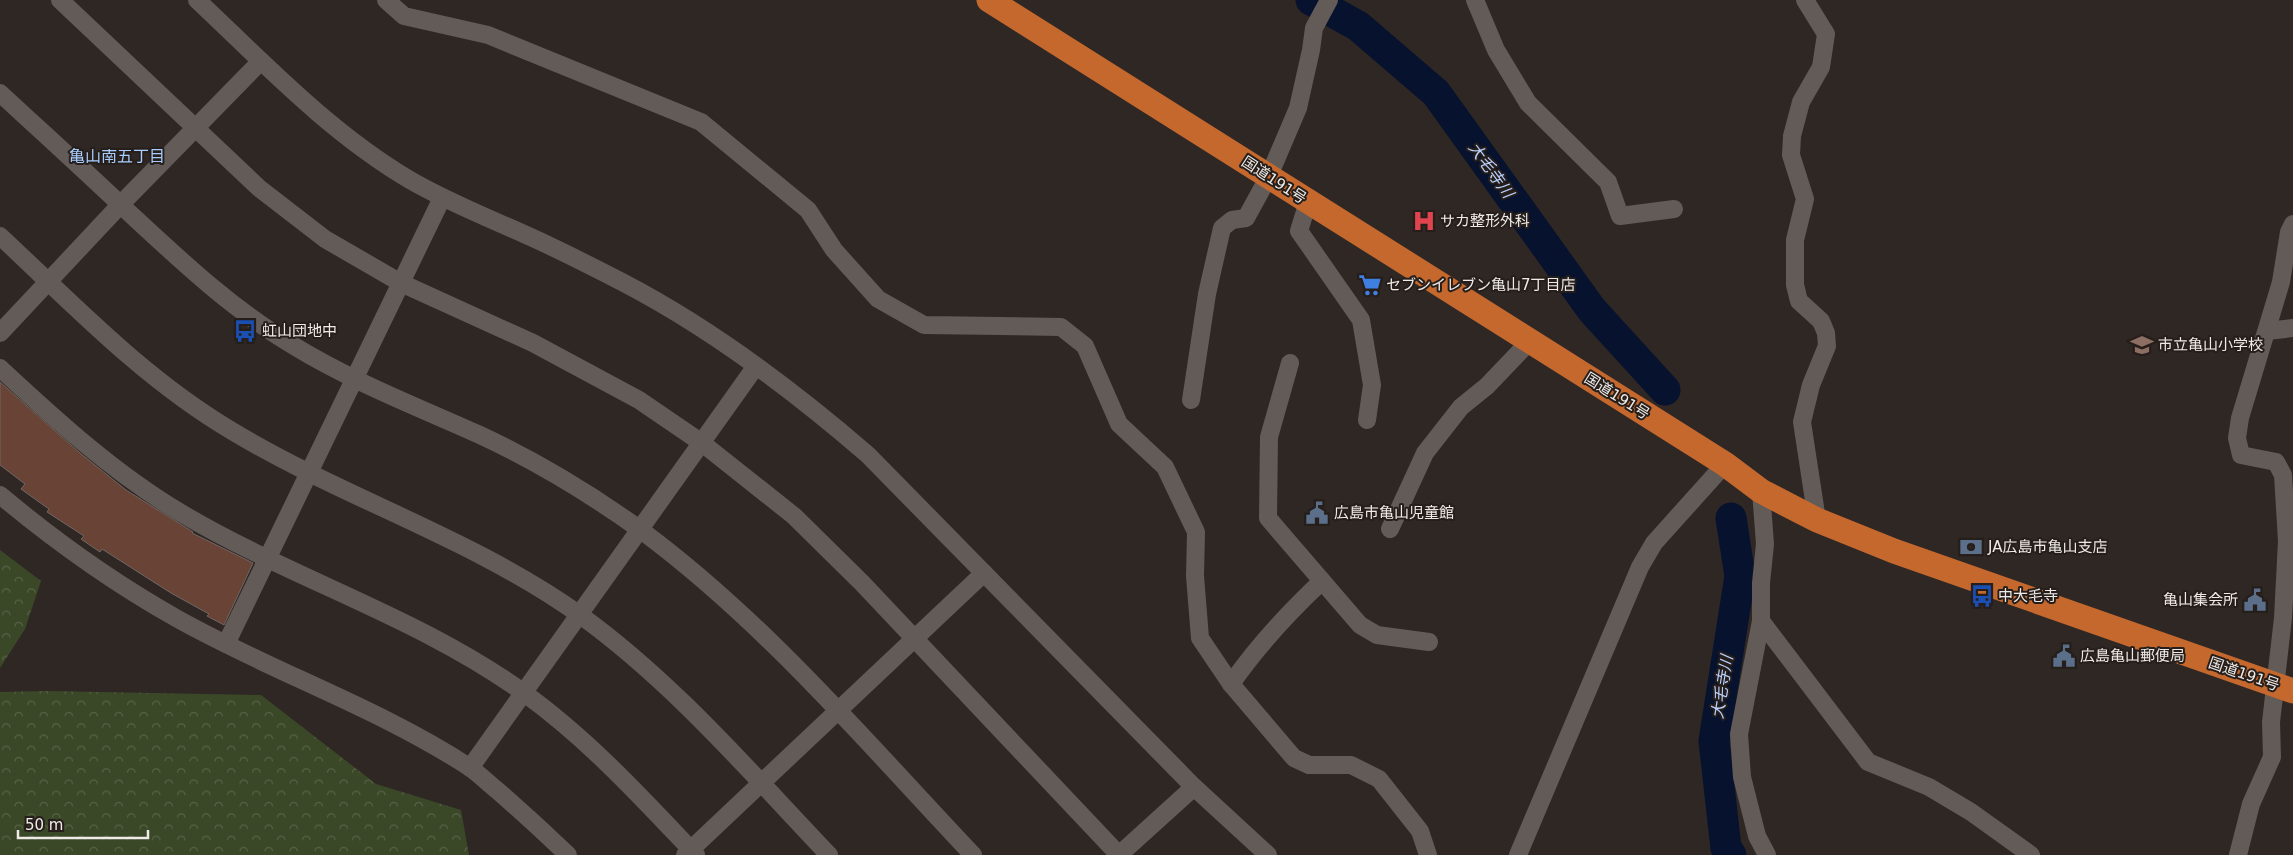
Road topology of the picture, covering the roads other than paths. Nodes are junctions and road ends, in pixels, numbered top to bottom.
1 (60, 0) edge
2 (198, 0) edge
3 (386, 0) edge
4 (989, 0) edge
5 (1328, 0) edge
6 (1475, 0) edge
7 (1805, 0) edge
8 (262, 61) junction
9 (0, 93) edge
10 (196, 128) junction
11 (1269, 176) junction
12 (442, 198) junction
13 (1308, 202) junction
14 (121, 204) junction
15 (1674, 209) dead end
16 (2293, 224) edge
17 (0, 236) edge
18 (49, 282) junction
19 (401, 283) junction
20 (2293, 328) edge
21 (2267, 331) junction
22 (0, 333) edge
23 (1530, 341) junction
24 (1290, 363) dead end
25 (756, 366) junction
26 (0, 368) edge
27 (355, 378) junction
28 (1192, 400) dead end
29 (1367, 420) dead end
30 (702, 443) junction
31 (1725, 464) junction
32 (309, 473) junction
33 (1761, 491) junction
34 (0, 495) edge
35 (1817, 520) junction
36 (1390, 529) dead end
37 (640, 530) junction
38 (267, 559) junction
39 (984, 572) junction
40 (1322, 581) junction
41 (579, 615) junction
42 (1761, 621) junction
43 (914, 639) junction
44 (1429, 642) dead end
45 (226, 644) junction
46 (1231, 684) junction
47 (2285, 688) edge
48 (524, 692) junction
49 (838, 711) junction
50 (470, 768) junction
51 (761, 784) junction
52 (1194, 787) junction
53 (691, 853) edge
54 (568, 855) edge
55 (829, 855) edge
56 (973, 855) edge
57 (1119, 855) edge
58 (1268, 855) edge
59 (1428, 855) edge
60 (1518, 855) edge
61 (1767, 855) edge
62 (2031, 855) edge
63 (2238, 855) edge

1 - 10 street
2 - 8 street
3 - 46 street
4 - 11 highway, 国道191号
5 - 11 street
6 - 15 street
7 - 35 street
8 - 10 street
8 - 12 street
9 - 14 street
10 - 14 street
10 - 19 street
11 - 13 highway, 国道191号
11 - 28 street
12 - 19 street
12 - 25 street
13 - 23 highway, 国道191号
13 - 29 street
14 - 18 street
14 - 27 street
16 - 21 street
17 - 18 street
18 - 22 street
18 - 32 street
19 - 27 street
19 - 30 street
20 - 21 street
21 - 47 street
23 - 31 highway, 国道191号
23 - 36 street
24 - 40 street
25 - 30 street
25 - 39 street
26 - 38 street
27 - 32 street
27 - 37 street
30 - 37 street
30 - 43 street
31 - 33 highway, 国道191号
31 - 60 street
32 - 38 street
32 - 41 street
33 - 35 highway, 国道191号
33 - 42 street
34 - 45 street
35 - 47 highway, 国道191号
37 - 41 street
37 - 49 street
38 - 45 street
38 - 48 street
39 - 43 street
39 - 52 street
40 - 44 street
40 - 46 street
41 - 48 street
41 - 51 street
42 - 61 street
42 - 62 street
43 - 49 street
43 - 57 street
45 - 50 street
46 - 59 street
47 - 63 street
48 - 50 street
48 - 53 street
49 - 51 street
49 - 56 street
50 - 54 street
51 - 53 street
51 - 55 street
52 - 57 street
52 - 58 street

